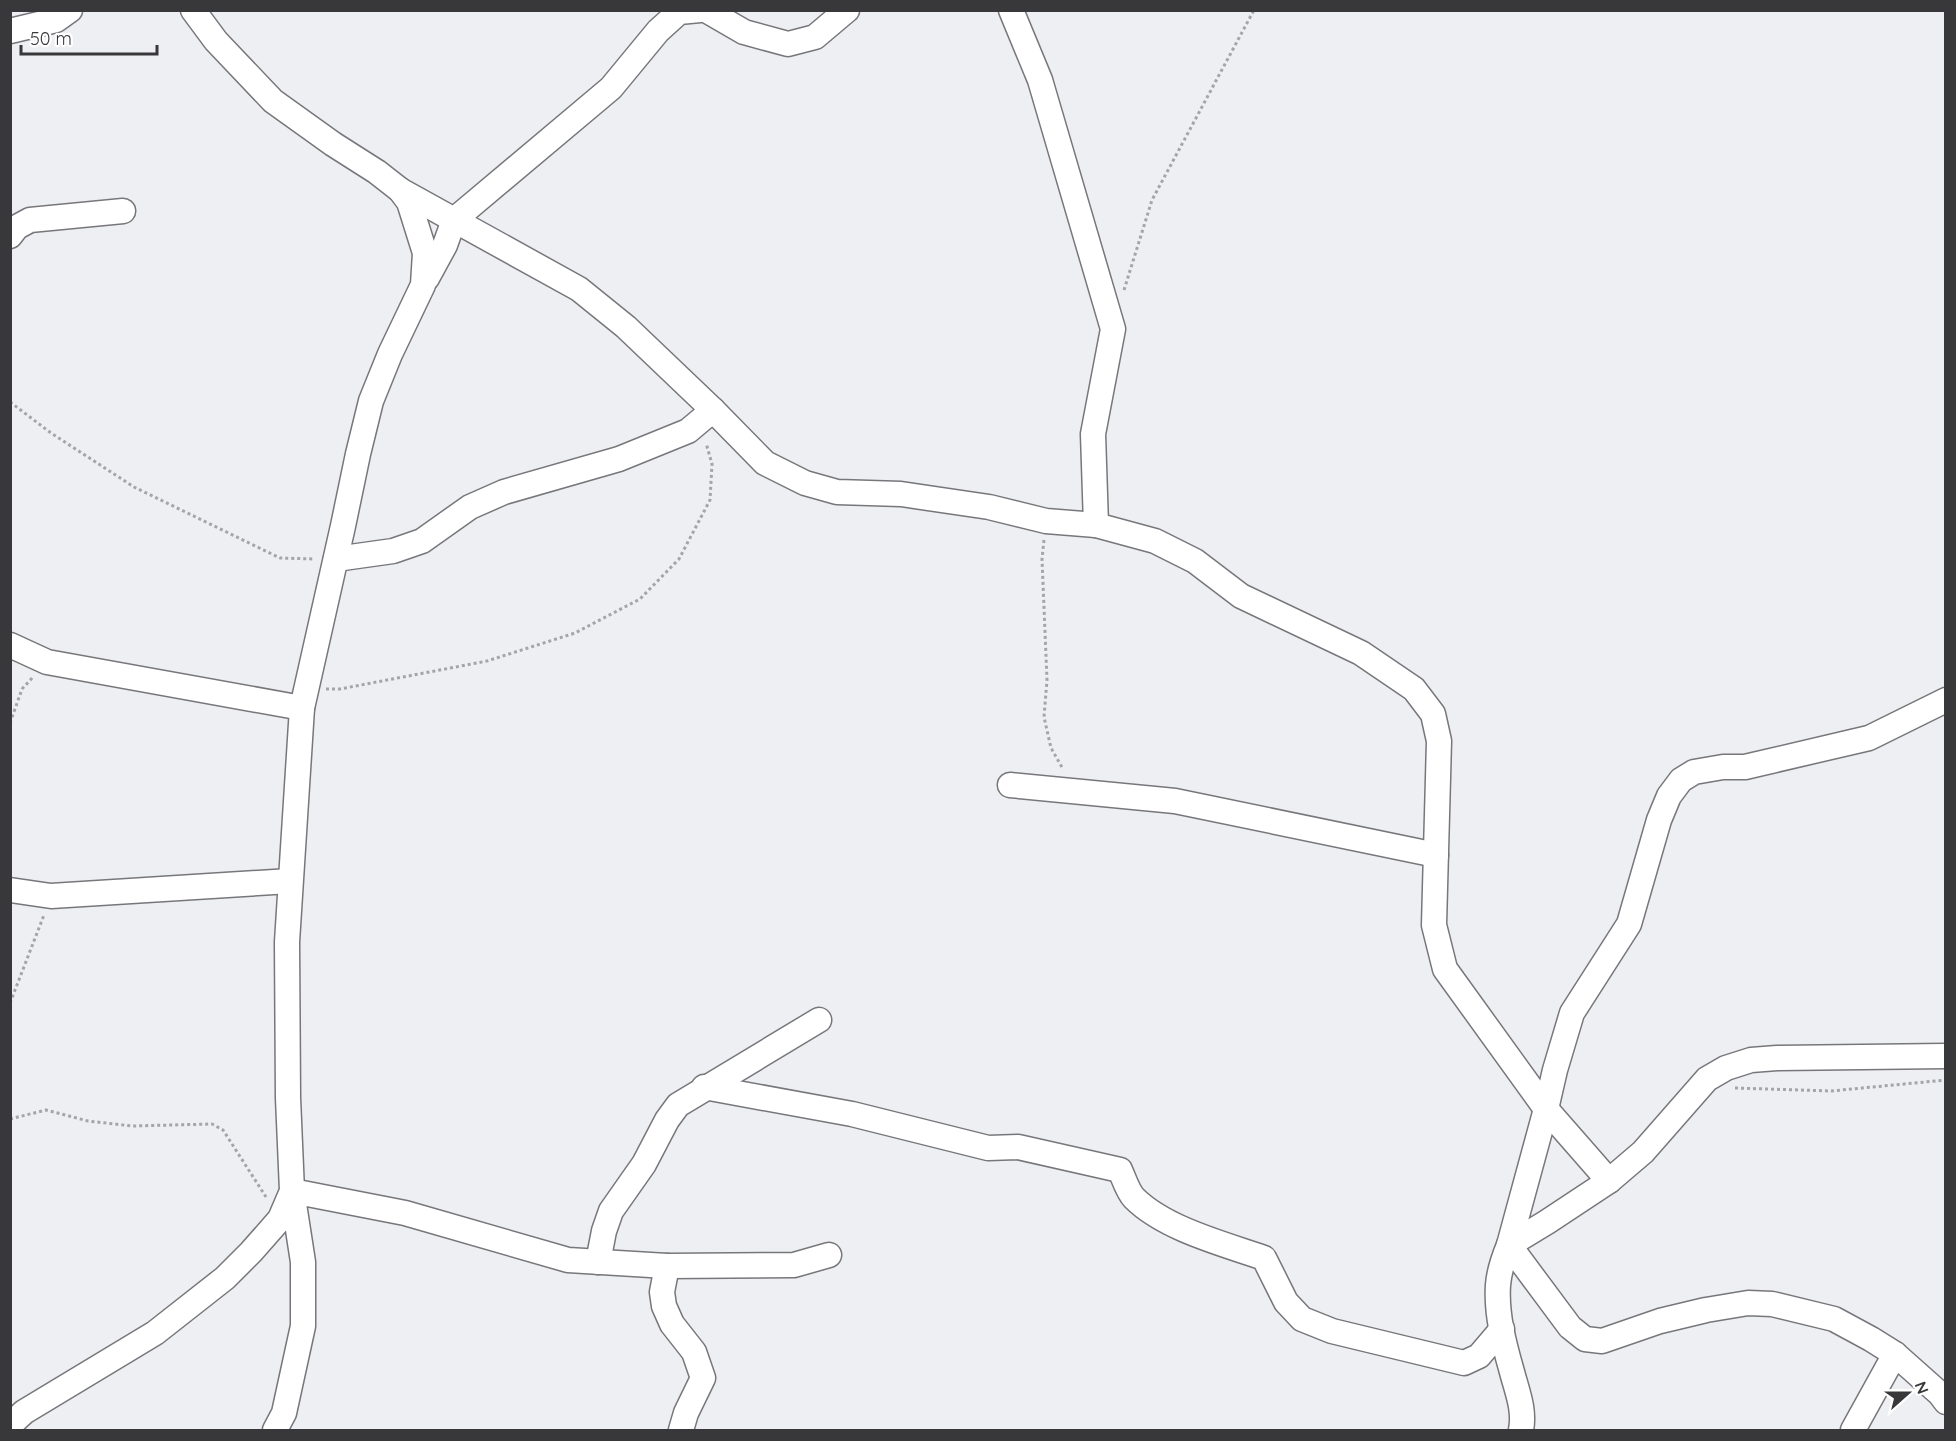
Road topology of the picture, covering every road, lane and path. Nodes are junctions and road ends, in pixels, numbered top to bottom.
1 (70, 10) edge
2 (193, 10) edge
3 (700, 10) edge
4 (706, 10) edge
5 (847, 10) edge
6 (1011, 10) edge
7 (1254, 10) edge
8 (10, 31) edge
9 (400, 190) junction
10 (123, 211) dead end
11 (454, 220) junction
12 (10, 236) edge
13 (423, 285) junction
14 (1122, 297) dead end
15 (10, 402) edge
16 (707, 415) junction
17 (1046, 522) junction
18 (1096, 525) junction
19 (336, 559) junction
20 (10, 645) edge
21 (47, 662) junction
22 (304, 699) junction
23 (1946, 700) edge
24 (10, 723) edge
25 (1010, 785) dead end
26 (1080, 792) junction
27 (1436, 855) junction
28 (290, 881) junction
29 (10, 890) edge
30 (51, 896) junction
31 (10, 1003) edge
32 (819, 1020) dead end
33 (1946, 1056) edge
34 (1946, 1080) edge
35 (704, 1087) junction
36 (1736, 1088) dead end
37 (1546, 1109) junction
38 (10, 1119) edge
39 (1609, 1180) junction
40 (292, 1191) junction
41 (280, 1219) junction
42 (1509, 1245) junction
43 (830, 1255) dead end
44 (598, 1262) junction
45 (667, 1266) junction
46 (1502, 1329) junction
47 (1895, 1354) junction
48 (1946, 1402) edge
49 (10, 1425) edge
50 (275, 1431) edge
51 (681, 1431) edge
52 (1521, 1431) edge
53 (1852, 1431) edge

1 - 8 street
2 - 9 street
3 - 11 street
4 - 5 street
6 - 18 street
7 - 14 path
9 - 11 street
9 - 13 street
10 - 12 street
11 - 13 street
11 - 16 street
13 - 19 street
15 - 19 path
16 - 17 street
16 - 19 street
16 - 22 path
17 - 18 street
17 - 26 path
18 - 27 street
19 - 22 street
20 - 21 street
21 - 22 street
21 - 24 path
22 - 28 street
23 - 37 street
25 - 26 street
26 - 27 street
27 - 37 street
28 - 30 street
28 - 40 street
29 - 30 street
30 - 31 path
32 - 35 street
33 - 39 street
34 - 36 path
35 - 44 street
35 - 46 street
37 - 39 street
37 - 42 street
38 - 41 path
39 - 42 street
40 - 41 street
40 - 44 street
40 - 50 street
41 - 49 street
42 - 46 street
42 - 47 street
43 - 45 street
44 - 45 street
45 - 51 street
46 - 52 street
47 - 48 street
47 - 53 street

